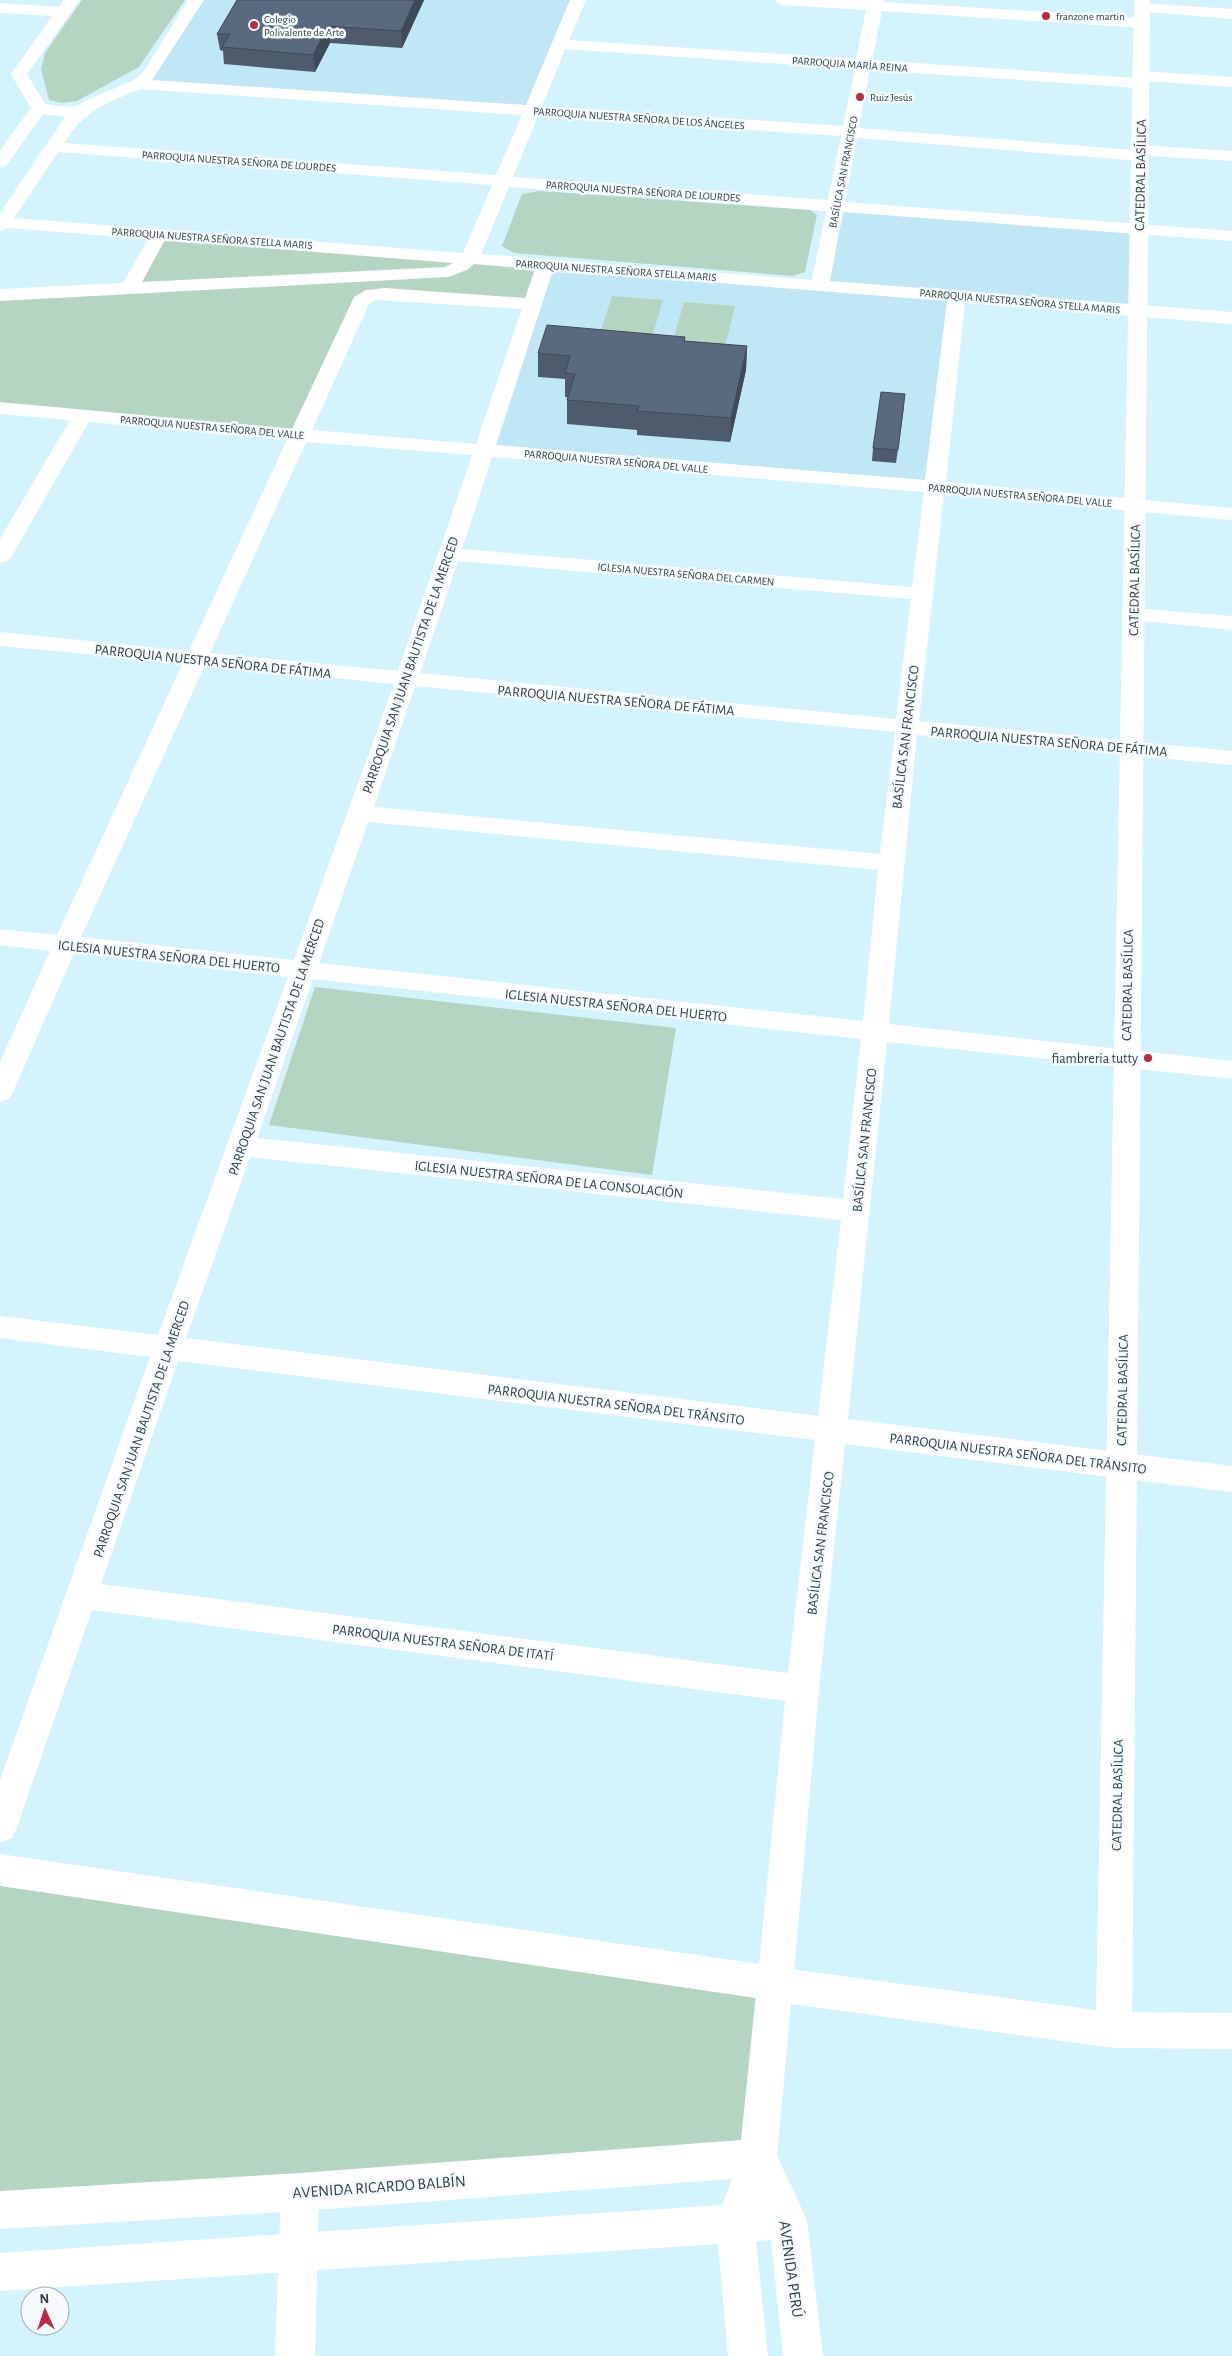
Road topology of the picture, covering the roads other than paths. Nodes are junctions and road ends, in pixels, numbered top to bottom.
1 (196, 0) edge
2 (578, 0) edge
3 (782, 0) edge
4 (876, 3) edge
5 (67, 6) edge
6 (0, 8) edge
7 (1142, 10) edge
8 (1232, 14) edge
9 (561, 44) junction
10 (864, 65) junction
11 (0, 73) edge
12 (20, 74) junction
13 (1141, 80) junction
14 (1232, 82) edge
15 (138, 84) junction
16 (39, 108) junction
17 (81, 110) junction
18 (532, 111) junction
19 (851, 132) junction
20 (5, 146) edge
21 (53, 147) junction
22 (1140, 153) junction
23 (1232, 156) edge
24 (0, 162) edge
25 (502, 181) junction
26 (836, 204) junction
27 (1, 223) edge
28 (1140, 229) junction
29 (160, 234) junction
30 (1232, 236) edge
31 (470, 258) junction
32 (546, 264) junction
33 (820, 285) junction
34 (129, 289) junction
35 (0, 295) edge
36 (958, 296) junction
37 (533, 304) junction
38 (1136, 310) junction
39 (1232, 318) edge
40 (0, 408) edge
41 (83, 415) junction
42 (298, 435) junction
43 (484, 450) junction
44 (934, 487) junction
45 (1135, 506) junction
46 (1232, 514) edge
47 (450, 554) junction
48 (0, 557) edge
49 (922, 594) junction
50 (1133, 614) junction
51 (1232, 623) edge
52 (0, 639) edge
53 (196, 659) junction
54 (406, 680) junction
55 (906, 727) junction
56 (1130, 749) junction
57 (1232, 758) edge
58 (358, 813) junction
59 (891, 862) junction
60 (0, 937) edge
61 (65, 944) junction
62 (302, 971) junction
63 (875, 1033) junction
64 (1126, 1060) junction
65 (1232, 1070) edge
66 (0, 1092) edge
67 (242, 1146) junction
68 (856, 1211) junction
69 (0, 1327) edge
70 (168, 1348) junction
71 (833, 1432) junction
72 (1122, 1465) junction
73 (1232, 1480) edge
74 (83, 1595) junction
75 (803, 1689) junction
76 (0, 1827) edge
77 (0, 1870) edge
78 (775, 1984) junction
79 (1114, 2030) junction
80 (1232, 2031) edge
81 (758, 2158) junction
82 (300, 2192) junction
83 (0, 2210) edge
84 (788, 2220) junction
85 (735, 2223) junction
86 (298, 2251) junction
87 (0, 2272) edge
88 (295, 2356) edge
89 (748, 2356) edge
90 (803, 2356) edge

1 - 15 street
2 - 9 street
3 - 4 street
4 - 7 street
4 - 10 street, BASÍLICA SAN FRANCISCO
5 - 6 street
5 - 12 street
7 - 8 street
7 - 13 street, CATEDRAL BASÍLICA
9 - 10 street, PARROQUIA MARÍA REINA
9 - 18 street
10 - 13 street, PARROQUIA MARÍA REINA
10 - 19 street, BASÍLICA SAN FRANCISCO
11 - 12 street
12 - 16 street
13 - 14 street, PARROQUIA MARÍA REINA
13 - 22 street, CATEDRAL BASÍLICA
15 - 17 street
15 - 18 street, PARROQUIA NUESTRA SEÑORA DE LOS ÁNGELES
16 - 17 street
16 - 20 street
17 - 21 street
18 - 19 street, PARROQUIA NUESTRA SEÑORA DE LOS ÁNGELES
18 - 25 street
19 - 22 street, PARROQUIA NUESTRA SEÑORA DE LOS ÁNGELES
19 - 26 street, BASÍLICA SAN FRANCISCO
20 - 24 street
21 - 25 street, PARROQUIA NUESTRA SEÑORA DE LOURDES
21 - 27 street
22 - 23 street, PARROQUIA NUESTRA SEÑORA DE LOS ÁNGELES
22 - 28 street, CATEDRAL BASÍLICA
25 - 26 street, PARROQUIA NUESTRA SEÑORA DE LOURDES
25 - 31 street
26 - 28 street, PARROQUIA NUESTRA SEÑORA DE LOURDES
26 - 33 street, BASÍLICA SAN FRANCISCO
27 - 29 street, PARROQUIA NUESTRA SEÑORA STELLA MARIS
28 - 30 street, PARROQUIA NUESTRA SEÑORA DE LOURDES
28 - 38 street, CATEDRAL BASÍLICA
29 - 31 street, PARROQUIA NUESTRA SEÑORA STELLA MARIS
29 - 34 street
31 - 32 street, PARROQUIA NUESTRA SEÑORA STELLA MARIS
31 - 34 street
32 - 33 street, PARROQUIA NUESTRA SEÑORA STELLA MARIS
32 - 37 street, PARROQUIA SAN JUAN BAUTISTA DE LA MERCED
33 - 36 street, PARROQUIA NUESTRA SEÑORA STELLA MARIS
34 - 35 street
36 - 38 street, PARROQUIA NUESTRA SEÑORA STELLA MARIS
36 - 44 street, BASÍLICA SAN FRANCISCO
37 - 42 street
37 - 43 street, PARROQUIA SAN JUAN BAUTISTA DE LA MERCED
38 - 39 street, PARROQUIA NUESTRA SEÑORA STELLA MARIS
38 - 45 street, CATEDRAL BASÍLICA
40 - 41 street, PARROQUIA NUESTRA SEÑORA DEL VALLE
41 - 42 street, PARROQUIA NUESTRA SEÑORA DEL VALLE
41 - 48 street
42 - 43 street, PARROQUIA NUESTRA SEÑORA DEL VALLE
42 - 53 street
43 - 44 street, PARROQUIA NUESTRA SEÑORA DEL VALLE
43 - 47 street, PARROQUIA SAN JUAN BAUTISTA DE LA MERCED
44 - 45 street, PARROQUIA NUESTRA SEÑORA DEL VALLE
44 - 49 street, BASÍLICA SAN FRANCISCO
45 - 46 street, PARROQUIA NUESTRA SEÑORA DEL VALLE
45 - 50 street, CATEDRAL BASÍLICA
47 - 49 street, IGLESIA NUESTRA SEÑORA DEL CARMEN
47 - 54 street, PARROQUIA SAN JUAN BAUTISTA DE LA MERCED
49 - 55 street, BASÍLICA SAN FRANCISCO
50 - 51 street
50 - 56 street, CATEDRAL BASÍLICA
52 - 53 street, PARROQUIA NUESTRA SEÑORA DE FÁTIMA
53 - 54 street, PARROQUIA NUESTRA SEÑORA DE FÁTIMA
53 - 61 street
54 - 55 street, PARROQUIA NUESTRA SEÑORA DE FÁTIMA
54 - 58 street, PARROQUIA SAN JUAN BAUTISTA DE LA MERCED
55 - 56 street, PARROQUIA NUESTRA SEÑORA DE FÁTIMA
55 - 59 street, BASÍLICA SAN FRANCISCO
56 - 57 street, PARROQUIA NUESTRA SEÑORA DE FÁTIMA
56 - 64 street, CATEDRAL BASÍLICA
58 - 59 street
58 - 62 street, PARROQUIA SAN JUAN BAUTISTA DE LA MERCED
59 - 63 street, BASÍLICA SAN FRANCISCO
60 - 61 street, IGLESIA NUESTRA SEÑORA DEL HUERTO
61 - 62 street, IGLESIA NUESTRA SEÑORA DEL HUERTO
61 - 66 street
62 - 63 street, IGLESIA NUESTRA SEÑORA DEL HUERTO
62 - 67 street, PARROQUIA SAN JUAN BAUTISTA DE LA MERCED
63 - 64 street, IGLESIA NUESTRA SEÑORA DEL HUERTO
63 - 68 street, BASÍLICA SAN FRANCISCO
64 - 65 street, IGLESIA NUESTRA SEÑORA DEL HUERTO
64 - 72 street, CATEDRAL BASÍLICA
67 - 68 street, IGLESIA NUESTRA SEÑORA DE LA CONSOLACIÓN
67 - 70 street, PARROQUIA SAN JUAN BAUTISTA DE LA MERCED
68 - 71 street, BASÍLICA SAN FRANCISCO
69 - 70 street, PARROQUIA NUESTRA SEÑORA DEL TRÁNSITO
70 - 71 street, PARROQUIA NUESTRA SEÑORA DEL TRÁNSITO
70 - 74 street, PARROQUIA SAN JUAN BAUTISTA DE LA MERCED
71 - 72 street, PARROQUIA NUESTRA SEÑORA DEL TRÁNSITO
71 - 75 street, BASÍLICA SAN FRANCISCO
72 - 73 street, PARROQUIA NUESTRA SEÑORA DEL TRÁNSITO
72 - 79 street, CATEDRAL BASÍLICA
74 - 75 street, PARROQUIA NUESTRA SEÑORA DE ITATÍ
74 - 76 street, PARROQUIA SAN JUAN BAUTISTA DE LA MERCED
75 - 78 street, BASÍLICA SAN FRANCISCO
77 - 78 street
78 - 79 street
78 - 81 street, BASÍLICA SAN FRANCISCO
79 - 80 street
81 - 82 street, AVENIDA RICARDO BALBÍN
81 - 84 street, AVENIDA PERÚ
81 - 85 street, BASÍLICA SAN FRANCISCO
82 - 83 street, AVENIDA RICARDO BALBÍN
82 - 86 street
84 - 85 street
84 - 90 street, AVENIDA PERÚ
85 - 86 street
85 - 89 street
86 - 87 street
86 - 88 street

